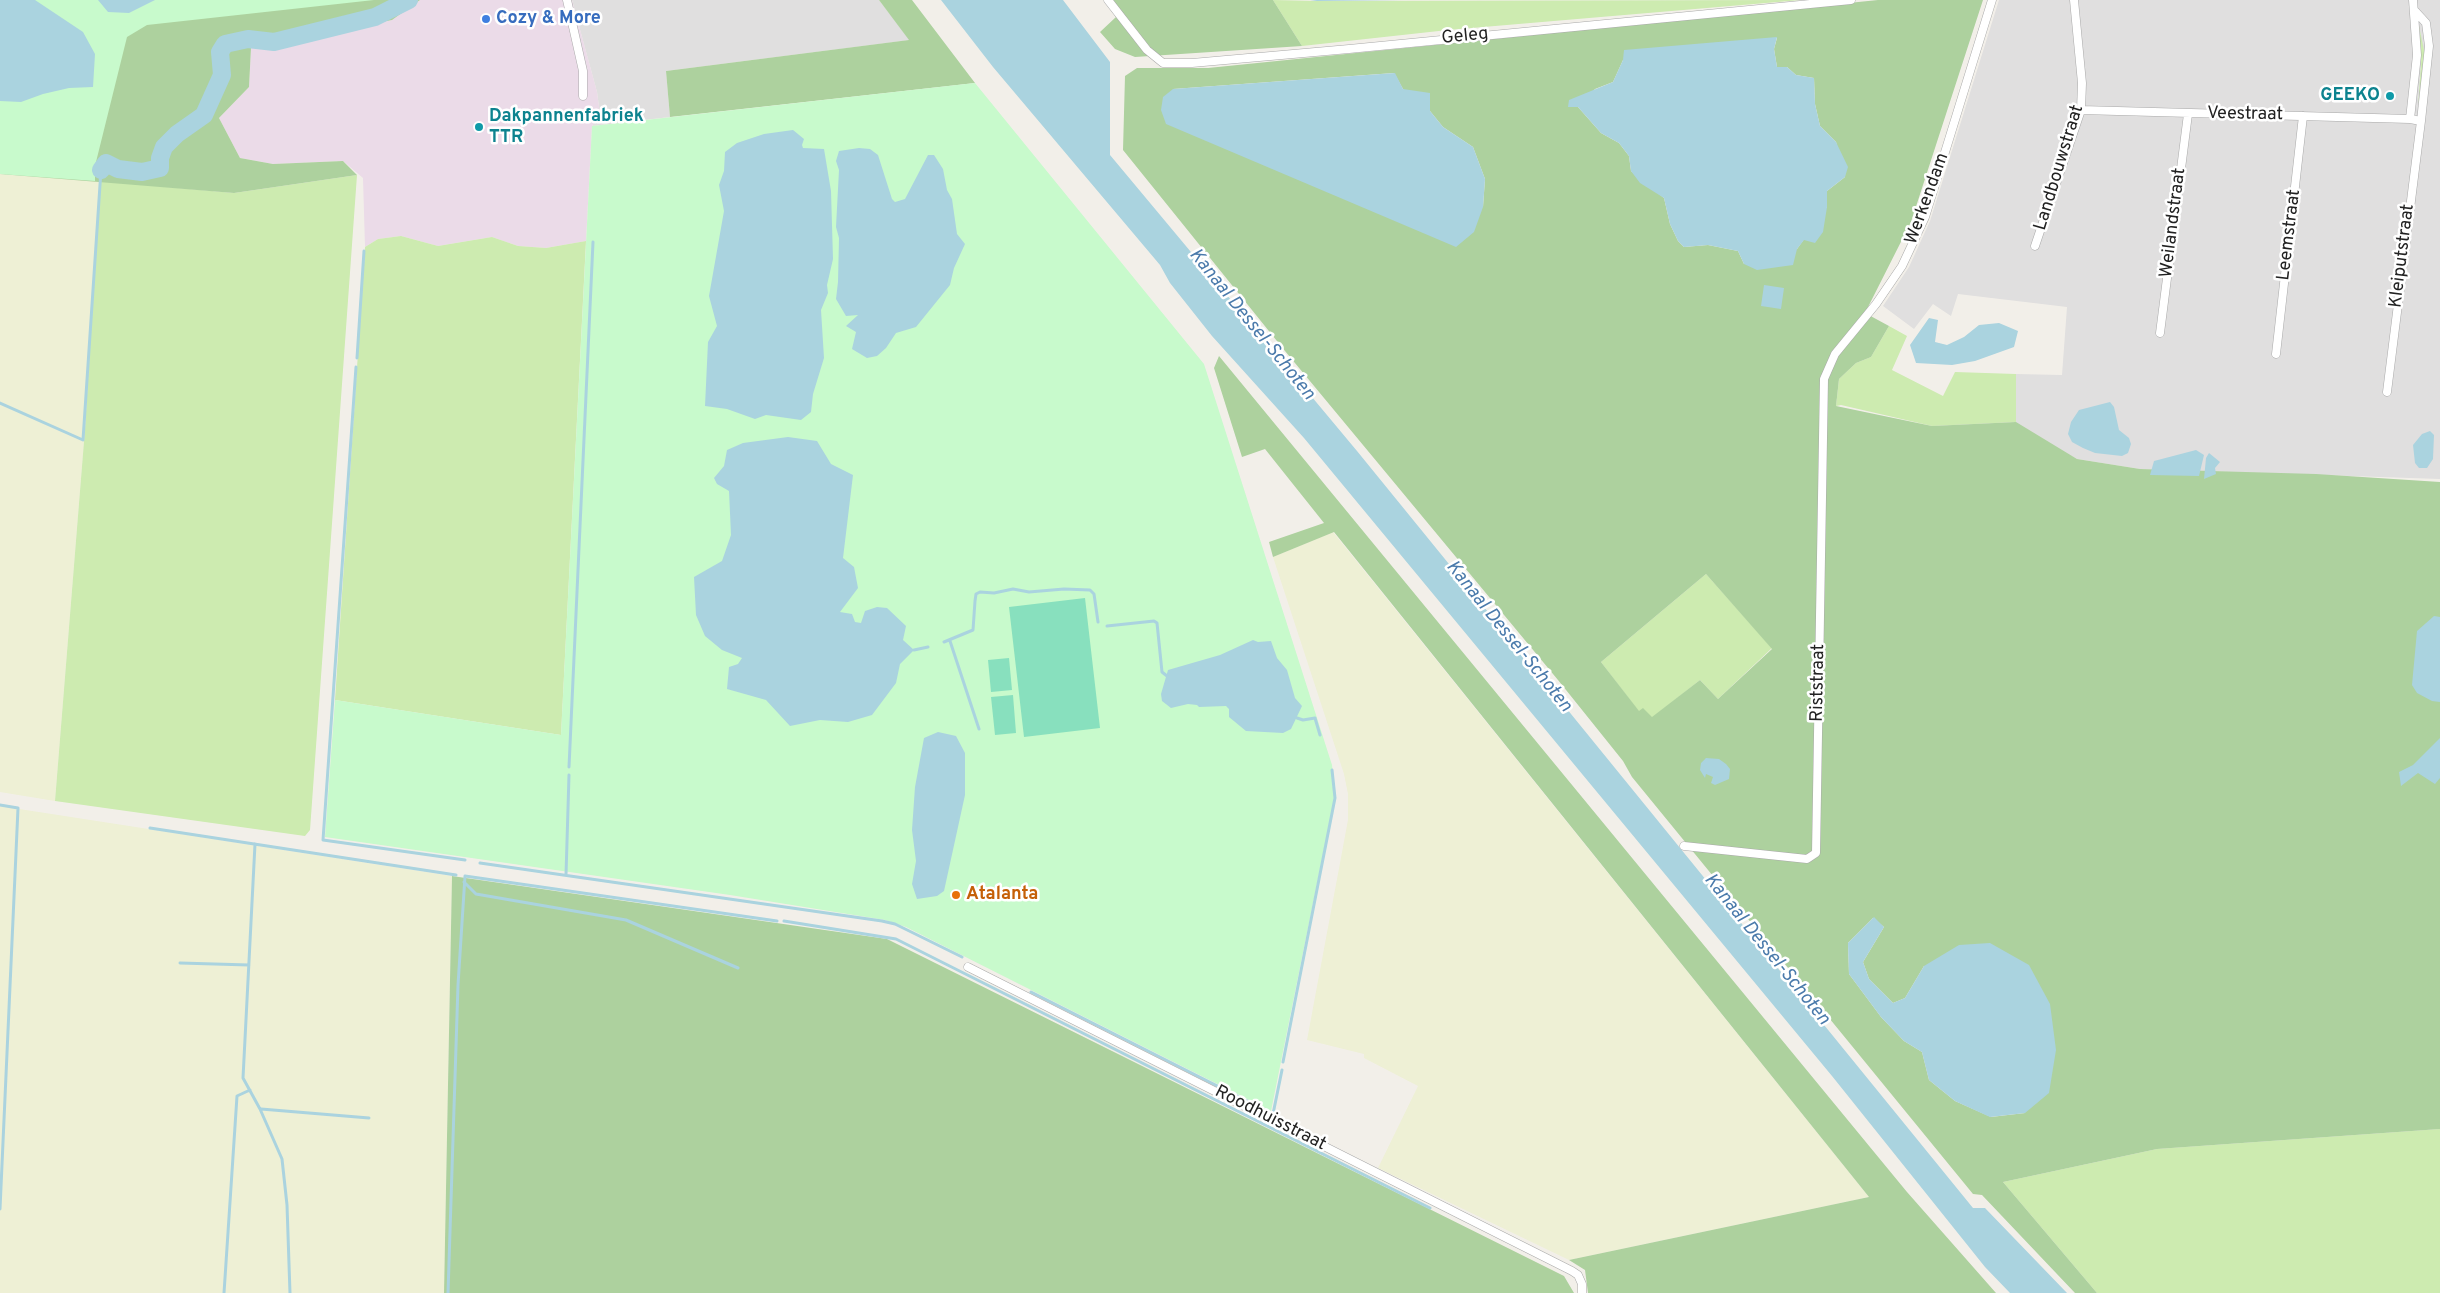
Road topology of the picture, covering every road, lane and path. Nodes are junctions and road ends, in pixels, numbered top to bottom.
1 (566, 0) edge
2 (1108, 0) edge
3 (1851, 0) edge
4 (1992, 0) edge
5 (2074, 0) edge
6 (2413, 0) edge
7 (2415, 11) junction
8 (583, 96) dead end
9 (2080, 110) junction
10 (2188, 114) junction
11 (2304, 116) junction
12 (2410, 119) junction
13 (2421, 121) junction
14 (2036, 246) dead end
15 (2160, 333) dead end
16 (2276, 354) dead end
17 (1824, 379) joint
18 (2387, 392) dead end
19 (1684, 846) dead end
20 (968, 967) dead end
21 (1582, 1293) edge

1 - 8 street
2 - 3 street, Geleg
4 - 17 street, Werkendam
5 - 9 street, Landbouwstraat
6 - 7 street, Kleiputstraat
7 - 12 street, Kleiputstraat
7 - 13 street, Kleiputstraat
9 - 10 street, Veestraat
9 - 14 street, Landbouwstraat
10 - 11 street, Veestraat
10 - 15 street, Weilandstraat
11 - 12 street, Veestraat
11 - 16 street, Leemstraat
12 - 13 street
13 - 18 street, Kleiputstraat
17 - 19 street, Riststraat
20 - 21 street, Roodhuisstraat

